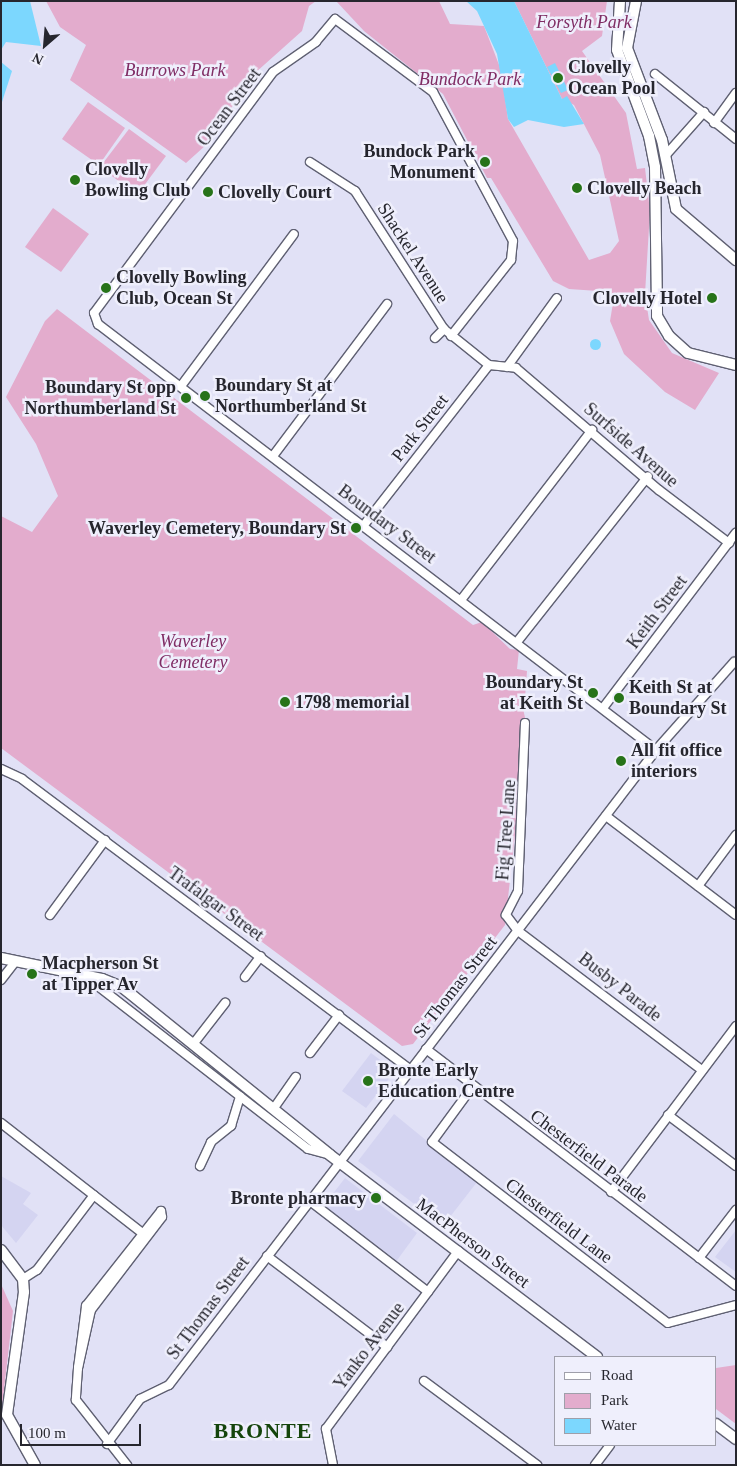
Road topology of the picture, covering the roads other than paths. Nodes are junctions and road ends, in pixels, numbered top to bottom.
1 (620, 1) edge
2 (638, 3) edge
3 (655, 74) dead end
4 (736, 93) edge
5 (704, 112) junction
6 (714, 122) junction
7 (736, 139) edge
8 (665, 156) junction
9 (654, 157) junction
10 (310, 162) dead end
11 (294, 234) dead end
12 (736, 260) edge
13 (557, 298) dead end
14 (387, 304) dead end
15 (98, 324) joint
16 (444, 329) junction
17 (451, 336) junction
18 (436, 338) dead end
19 (489, 365) junction
20 (736, 365) edge
21 (507, 367) junction
22 (181, 386) junction
23 (592, 430) junction
24 (273, 456) junction
25 (648, 476) junction
26 (364, 525) junction
27 (735, 535) edge
28 (729, 543) junction
29 (462, 600) junction
30 (517, 642) junction
31 (734, 662) dead end
32 (603, 708) junction
33 (525, 723) dead end
34 (656, 750) junction
35 (1, 769) edge
36 (606, 816) junction
37 (736, 835) edge
38 (105, 840) junction
39 (698, 886) junction
40 (50, 915) dead end
41 (736, 915) edge
42 (518, 931) junction
43 (261, 956) junction
44 (1, 958) edge
45 (15, 962) junction
46 (84, 975) junction
47 (245, 977) dead end
48 (1, 980) edge
49 (225, 1002) dead end
50 (339, 1015) junction
51 (735, 1029) edge
52 (194, 1043) junction
53 (426, 1049) junction
54 (310, 1053) dead end
55 (410, 1069) junction
56 (702, 1070) junction
57 (296, 1077) dead end
58 (473, 1086) junction
59 (240, 1096) junction
60 (274, 1108) junction
61 (668, 1116) junction
62 (1, 1123) edge
63 (330, 1155) junction
64 (340, 1163) junction
65 (200, 1166) dead end
66 (736, 1166) edge
67 (611, 1192) junction
68 (94, 1195) junction
69 (310, 1201) junction
70 (736, 1210) edge
71 (141, 1232) junction
72 (1, 1250) edge
73 (458, 1252) junction
74 (267, 1256) junction
75 (699, 1258) junction
76 (23, 1279) junction
77 (736, 1286) edge
78 (428, 1292) junction
79 (736, 1305) edge
80 (387, 1347) junction
81 (596, 1356) edge
82 (78, 1368) junction
83 (424, 1382) dead end
84 (717, 1425) edge
85 (736, 1438) edge
86 (107, 1444) junction
87 (609, 1446) edge
88 (35, 1465) edge
89 (127, 1465) edge
90 (333, 1465) edge
91 (537, 1465) edge
92 (595, 1465) edge

1 - 9 street
2 - 8 street
3 - 5 street
4 - 6 street
5 - 6 street
5 - 8 street
6 - 7 street
8 - 9 street
8 - 12 street
9 - 20 street
10 - 16 street, Shackel Avenue
11 - 22 street
13 - 21 street
14 - 24 street
15 - 17 street, Ocean Street
15 - 22 street, Boundary Street
16 - 17 street, Shackel Avenue
16 - 18 street
17 - 19 street, Shackel Avenue
19 - 21 street
19 - 26 street, Park Street
21 - 23 street, Surfside Avenue
22 - 24 street, Boundary Street
23 - 25 street, Surfside Avenue
23 - 29 street
24 - 26 street, Boundary Street
25 - 28 street, Surfside Avenue
25 - 30 street
26 - 29 street, Boundary Street
27 - 28 street, Keith Street
28 - 32 street, Keith Street
29 - 30 street, Boundary Street
30 - 32 street, Boundary Street
31 - 34 street, St Thomas Street
32 - 34 street, Boundary Street
33 - 42 street, Fig Tree Lane
34 - 36 street, St Thomas Street
35 - 38 street, Trafalgar Street
36 - 39 street
36 - 42 street, St Thomas Street
37 - 39 street
38 - 40 street
38 - 43 street, Trafalgar Street
39 - 41 street
42 - 53 street, St Thomas Street
42 - 56 street, Busby Parade
43 - 47 street
43 - 50 street, Trafalgar Street
44 - 45 street, MacPherson Street
45 - 46 street, MacPherson Street
45 - 48 street
46 - 52 street, MacPherson Street
46 - 59 street, MacPherson Street
49 - 52 street
50 - 54 street
50 - 55 street, Trafalgar Street
51 - 56 street
52 - 60 street, MacPherson Street
53 - 55 street, St Thomas Street
53 - 58 street, Chesterfield Parade
55 - 64 street, St Thomas Street
56 - 61 street
57 - 60 street
58 - 67 street, Chesterfield Parade
58 - 79 street, Chesterfield Lane
59 - 63 street, MacPherson Street
59 - 65 street
60 - 63 street, MacPherson Street
61 - 66 street
61 - 67 street
62 - 68 street
63 - 64 street, MacPherson Street
64 - 69 street, St Thomas Street
64 - 73 street, MacPherson Street
67 - 75 street, Chesterfield Parade
68 - 71 street
68 - 76 street
69 - 74 street, St Thomas Street
69 - 78 street
70 - 75 street
71 - 82 street
71 - 82 street
72 - 76 street
73 - 78 street, Yanko Avenue
73 - 81 street, MacPherson Street
74 - 80 street
74 - 86 street, St Thomas Street
75 - 77 street, Chesterfield Parade
76 - 88 street
78 - 80 street, Yanko Avenue
80 - 90 street, Yanko Avenue
82 - 86 street
83 - 91 street
84 - 85 street
86 - 89 street
87 - 92 street

